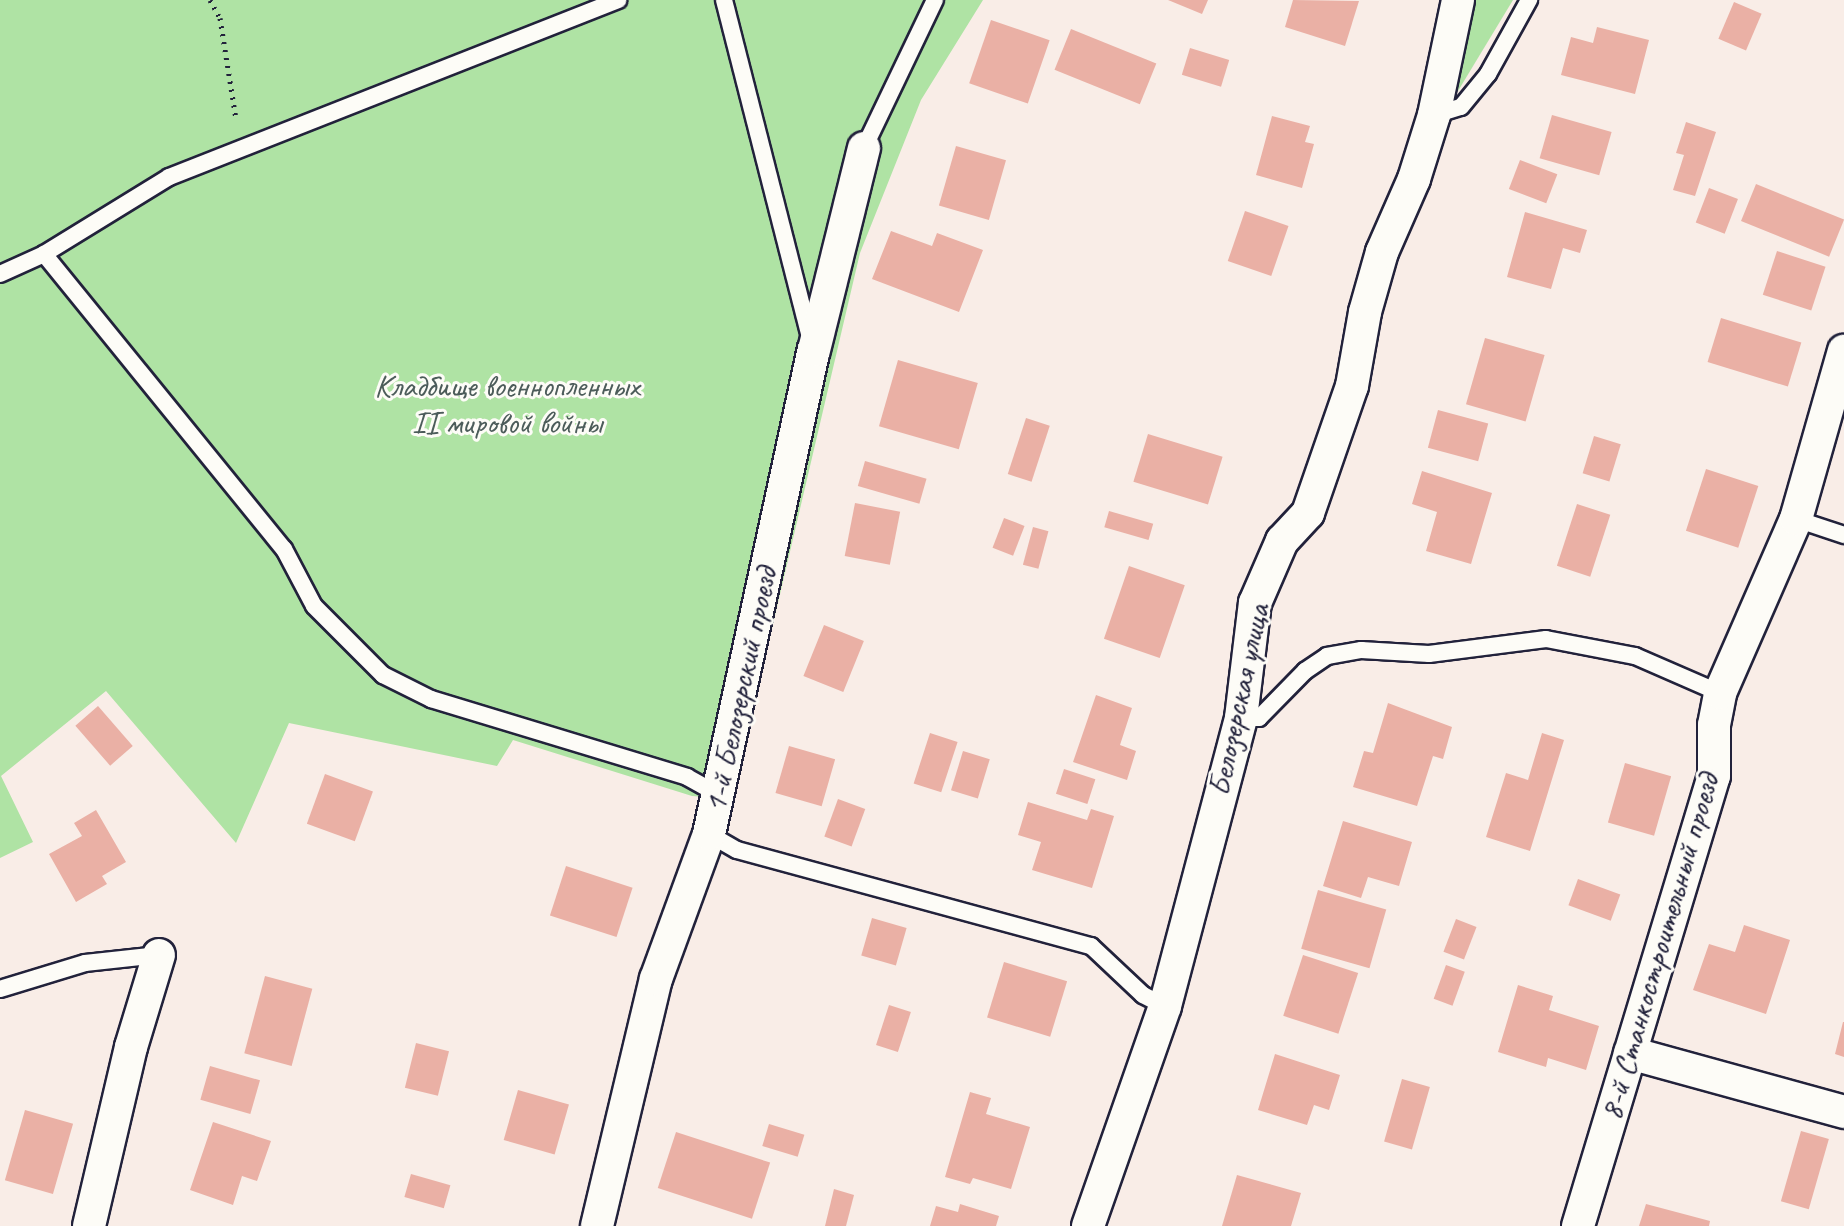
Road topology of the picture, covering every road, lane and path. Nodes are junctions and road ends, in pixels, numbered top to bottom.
1 (210, 0) edge
2 (618, 0) edge
3 (724, 0) edge
4 (935, 0) edge
5 (1458, 0) edge
6 (1529, 0) edge
7 (1434, 115) junction
8 (240, 148) junction
9 (864, 148) joint
10 (44, 254) junction
11 (0, 274) edge
12 (814, 350) junction
13 (1844, 351) edge
14 (1796, 519) junction
15 (1844, 535) edge
16 (1720, 693) junction
17 (1241, 718) junction
18 (718, 794) junction
19 (709, 834) junction
20 (159, 955) joint
21 (0, 989) edge
22 (1165, 1006) junction
23 (1630, 1053) junction
24 (1844, 1112) edge
25 (89, 1226) edge
26 (597, 1226) edge
27 (1088, 1226) edge
28 (1578, 1226) edge

1 - 8 path
2 - 8 lane
3 - 12 lane
4 - 9 lane
5 - 7 street, Белозерская улица
6 - 7 lane
7 - 17 street, Белозерская улица
8 - 10 lane
9 - 12 street, 1-й Белозерский проезд
10 - 11 lane
10 - 18 lane
12 - 18 street, 1-й Белозерский проезд
13 - 14 street, 8-й Станкостроительный проезд
14 - 15 lane
14 - 16 street, 8-й Станкостроительный проезд
16 - 17 lane
16 - 23 street, 8-й Станкостроительный проезд
17 - 22 street, Белозерская улица
18 - 19 street, 1-й Белозерский проезд
19 - 22 lane
19 - 26 street, 1-й Белозерский проезд
20 - 21 lane
20 - 25 street
22 - 27 street, Белозерская улица
23 - 24 street
23 - 28 street, 8-й Станкостроительный проезд

